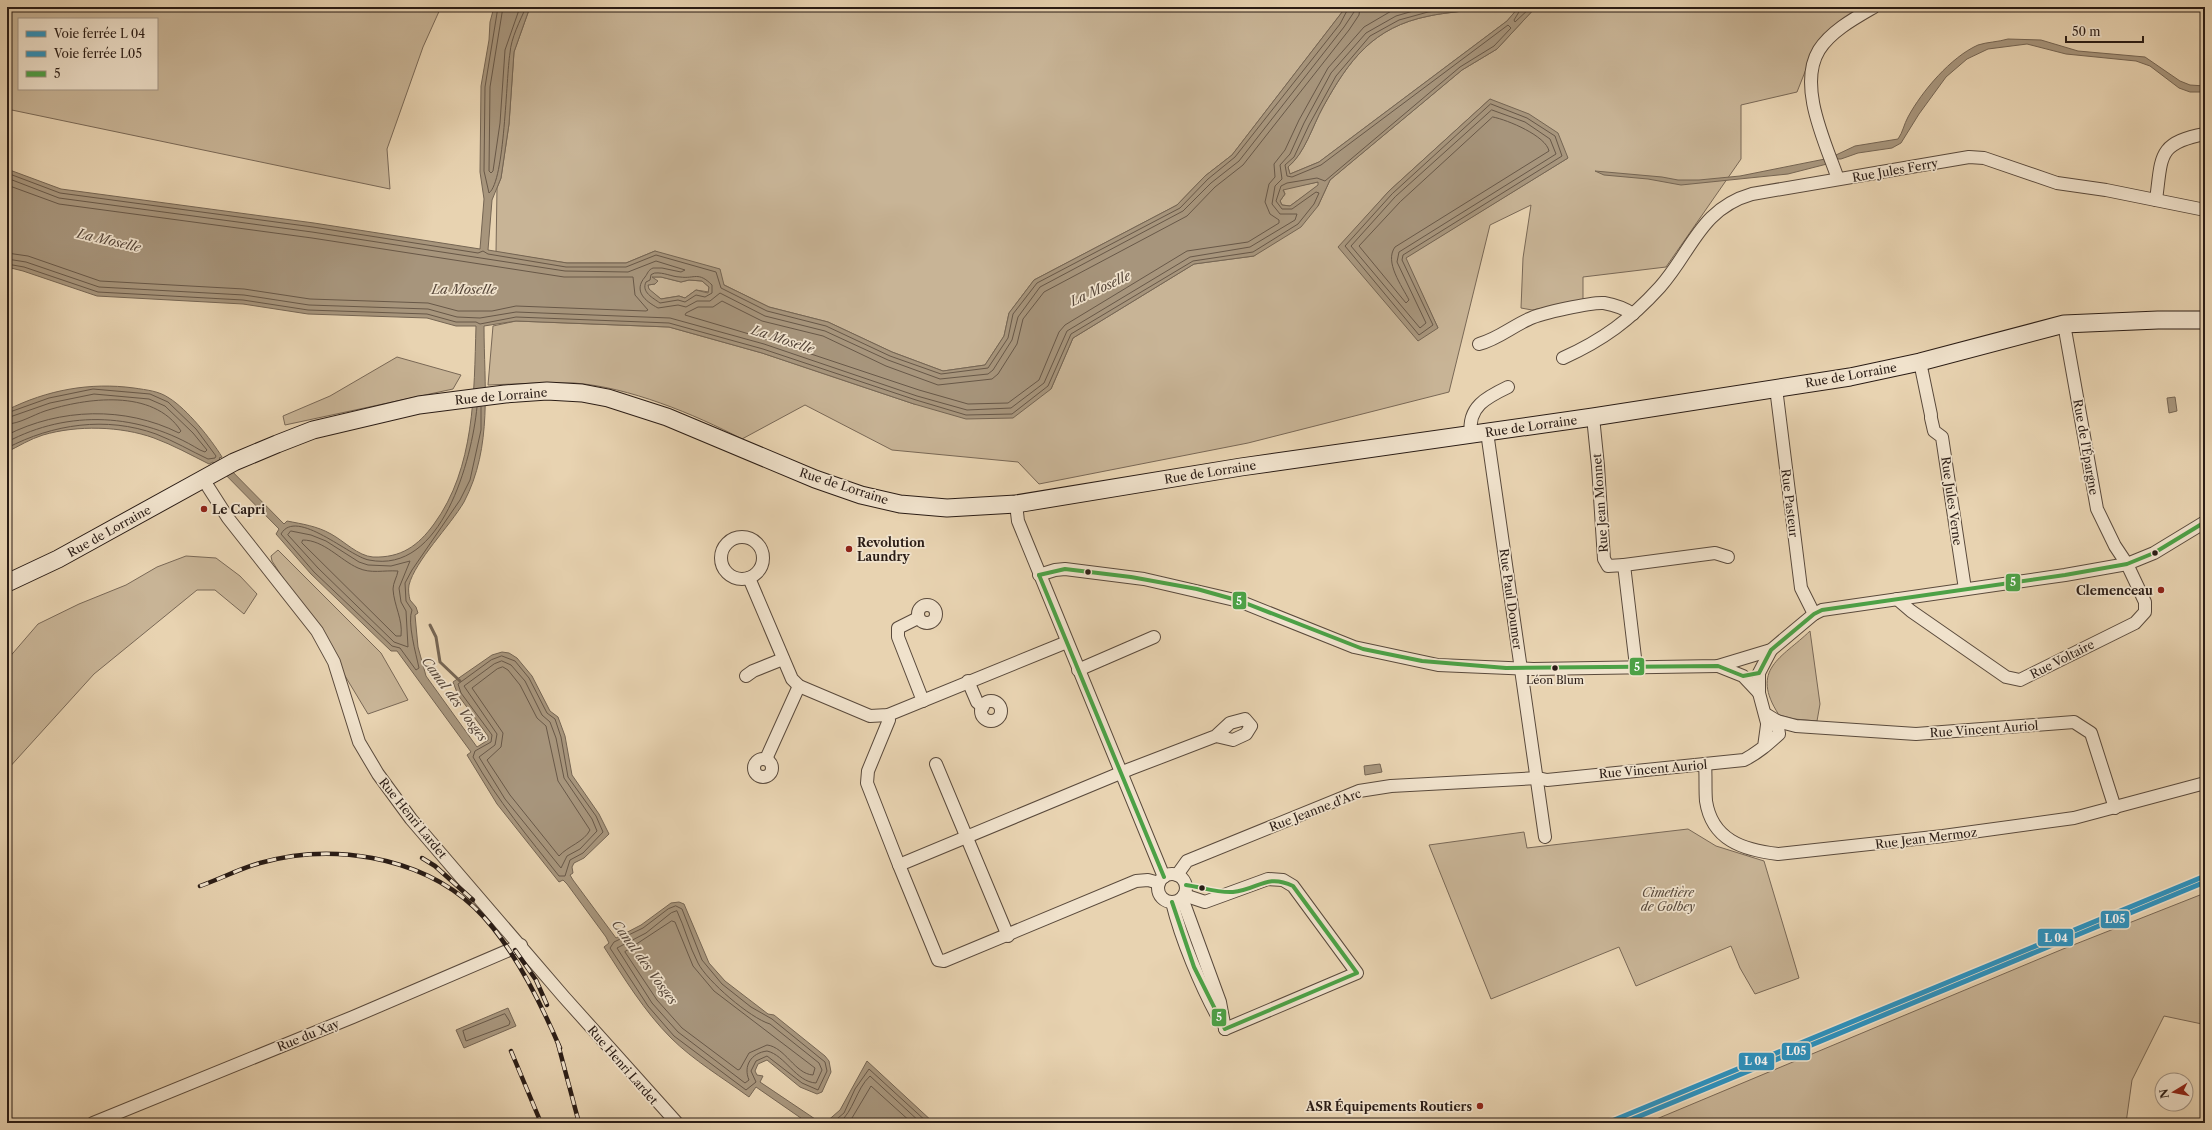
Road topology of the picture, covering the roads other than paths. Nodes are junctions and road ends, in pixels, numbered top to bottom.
1 (1874, 7) edge
2 (2205, 134) edge
3 (1838, 180) junction
4 (2156, 200) junction
5 (2205, 210) edge
6 (1633, 314) junction
7 (2205, 320) edge
8 (2064, 324) junction
9 (1479, 344) dead end
10 (1563, 358) dead end
11 (1920, 362) junction
12 (1508, 387) dead end
13 (1776, 388) junction
14 (1593, 417) junction
15 (1479, 433) junction
16 (205, 477) junction
17 (1016, 504) junction
18 (2205, 522) edge
19 (1728, 557) dead end
20 (2127, 564) junction
21 (1624, 565) junction
22 (1040, 575) junction
23 (749, 578) dead end
24 (7, 583) edge
25 (1964, 589) junction
26 (1897, 599) junction
27 (1814, 614) junction
28 (918, 618) dead end
29 (1154, 637) dead end
30 (1067, 642) junction
31 (1771, 650) junction
32 (1747, 658) junction
33 (783, 659) junction
34 (1636, 666) junction
35 (1718, 666) junction
36 (1521, 668) junction
37 (1078, 670) junction
38 (1759, 673) junction
39 (746, 676) dead end
40 (1743, 676) junction
41 (968, 682) junction
42 (799, 686) junction
43 (1759, 693) junction
44 (923, 701) junction
45 (983, 707) dead end
46 (888, 715) junction
47 (1770, 720) junction
48 (1796, 726) junction
49 (1779, 734) junction
50 (1216, 736) dead end
51 (1764, 747) junction
52 (766, 759) dead end
53 (936, 764) dead end
54 (1705, 764) junction
55 (1121, 773) junction
56 (1538, 778) junction
57 (2205, 783) edge
58 (2115, 808) junction
59 (967, 837) junction
60 (1546, 837) dead end
61 (898, 865) junction
62 (1177, 875) junction
63 (1162, 880) junction
64 (1179, 898) junction
65 (1008, 936) junction
66 (520, 945) junction
67 (93, 1123) edge
68 (677, 1123) edge

1 - 3 street
2 - 4 street
3 - 4 street, Rue Jules Ferry
3 - 6 street, Rue Jules Ferry
4 - 5 street, Rue Jules Ferry
6 - 9 street
6 - 10 street, Rue Jules Ferry
7 - 8 main road, Rue de Lorraine
8 - 11 main road, Rue de Lorraine
8 - 20 street, Rue de l'Épargne
11 - 13 main road, Rue de Lorraine
11 - 25 street, Rue Jules Verne
12 - 15 street
13 - 14 main road, Rue de Lorraine
13 - 27 street, Rue Pasteur
14 - 15 main road, Rue de Lorraine
14 - 21 street, Rue Jean Monnet
15 - 17 main road, Rue de Lorraine
15 - 36 street, Rue Paul Doumer
16 - 17 main road, Rue de Lorraine
16 - 24 main road, Rue de Lorraine
16 - 66 street, Rue Henri Lardet
17 - 22 street
18 - 20 street
19 - 21 street
20 - 25 street
20 - 26 street, Rue Voltaire
21 - 34 street
22 - 30 street
22 - 36 street
23 - 33 street
25 - 26 street
26 - 27 street
27 - 31 street
28 - 44 street
29 - 37 street
30 - 37 street
30 - 41 street
31 - 32 street
31 - 38 street
32 - 35 street
32 - 38 street
32 - 40 street
33 - 39 street
33 - 42 street
34 - 35 street
34 - 36 street
35 - 40 street
36 - 56 street, Rue Paul Doumer
37 - 55 street
38 - 40 street
38 - 43 street
40 - 43 street
41 - 44 street
41 - 45 street
42 - 46 street
42 - 52 street
43 - 47 street
44 - 46 street
46 - 61 street
47 - 48 street, Rue Vincent Auriol
47 - 49 street
47 - 51 street
48 - 49 street, Rue Vincent Auriol
48 - 58 street, Rue Vincent Auriol
49 - 51 street, Rue Vincent Auriol
50 - 55 street
51 - 54 street, Rue Vincent Auriol
53 - 59 street
54 - 56 street, Rue Vincent Auriol
54 - 58 street, Rue Jean Mermoz
55 - 59 street
55 - 63 street
56 - 60 street, Rue Paul Doumer
56 - 62 street, Rue Jeanne d'Arc
57 - 58 street, Rue Jean Mermoz
59 - 61 street
59 - 65 street
61 - 65 street
62 - 63 street
62 - 64 street
63 - 64 street
63 - 65 street
64 - 64 street
66 - 67 street, Rue du Xay
66 - 68 street, Rue Henri Lardet

